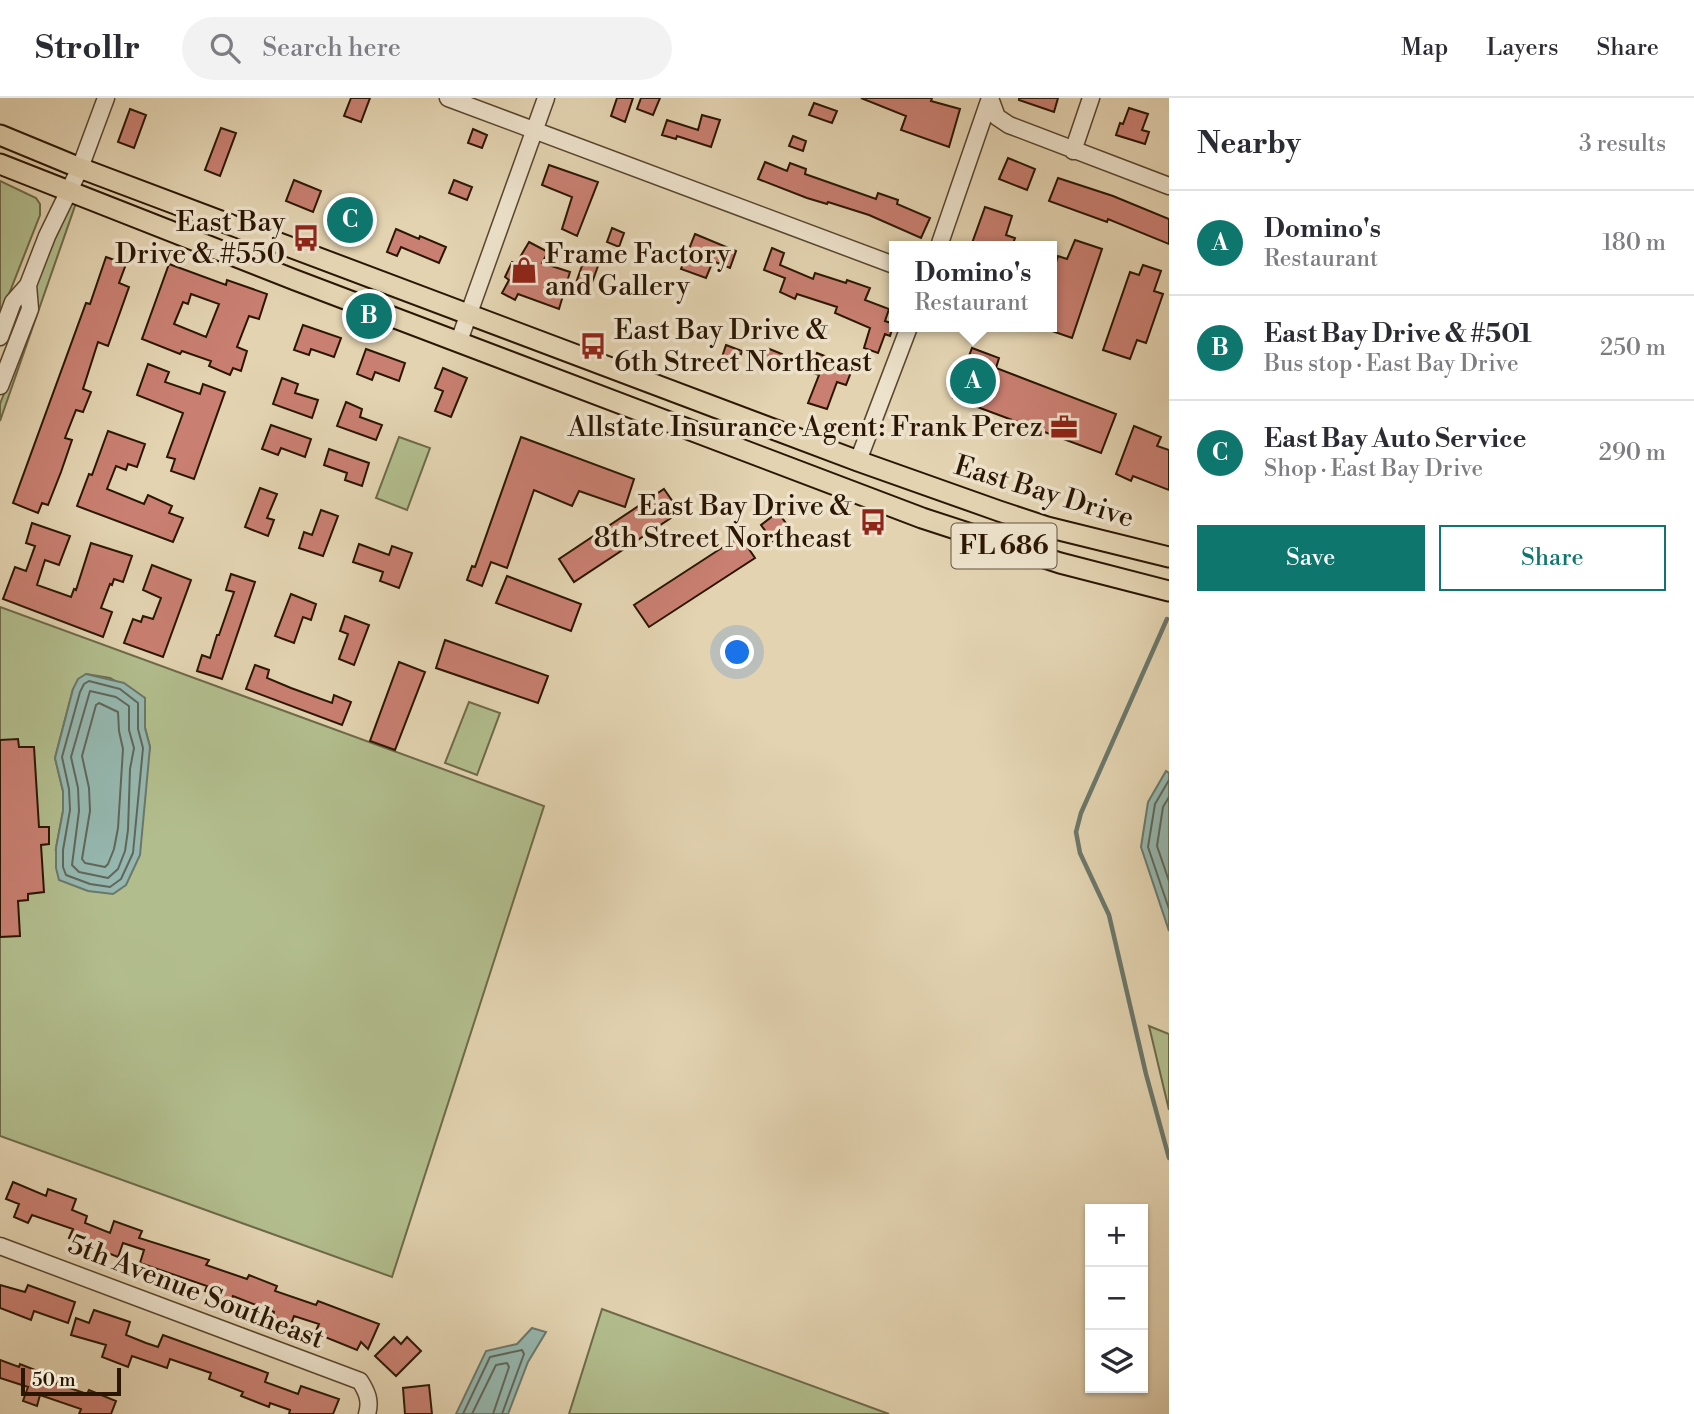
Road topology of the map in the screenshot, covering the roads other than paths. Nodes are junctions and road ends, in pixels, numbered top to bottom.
1 (106, 98) edge
2 (448, 98) edge
3 (546, 98) edge
4 (990, 98) edge
5 (1091, 98) edge
6 (534, 130) junction
7 (0, 135) edge
8 (1073, 151) junction
9 (0, 164) edge
10 (80, 167) junction
11 (1169, 186) edge
12 (68, 191) junction
13 (941, 241) edge
14 (889, 263) edge
15 (28, 285) junction
16 (469, 313) junction
17 (907, 332) edge
18 (0, 337) edge
19 (459, 341) junction
20 (0, 386) edge
21 (858, 461) junction
22 (1169, 557) edge
23 (1169, 591) edge
24 (0, 1246) edge
25 (367, 1414) edge

1 - 10 street
2 - 6 street
3 - 6 street
4 - 8 street
4 - 13 street
5 - 8 street
6 - 14 street
6 - 16 street
7 - 10 main road, East Bay Drive / FL 686
8 - 11 street
9 - 12 main road, FL 686
10 - 12 street
10 - 16 main road, East Bay Drive / FL 686
12 - 15 street
12 - 19 main road, FL 686
15 - 18 street
15 - 20 street
16 - 19 street
16 - 21 main road, East Bay Drive / FL 686
17 - 21 street
19 - 23 main road, FL 686
21 - 22 main road, East Bay Drive / FL 686
24 - 25 street, 5th Avenue Southeast

